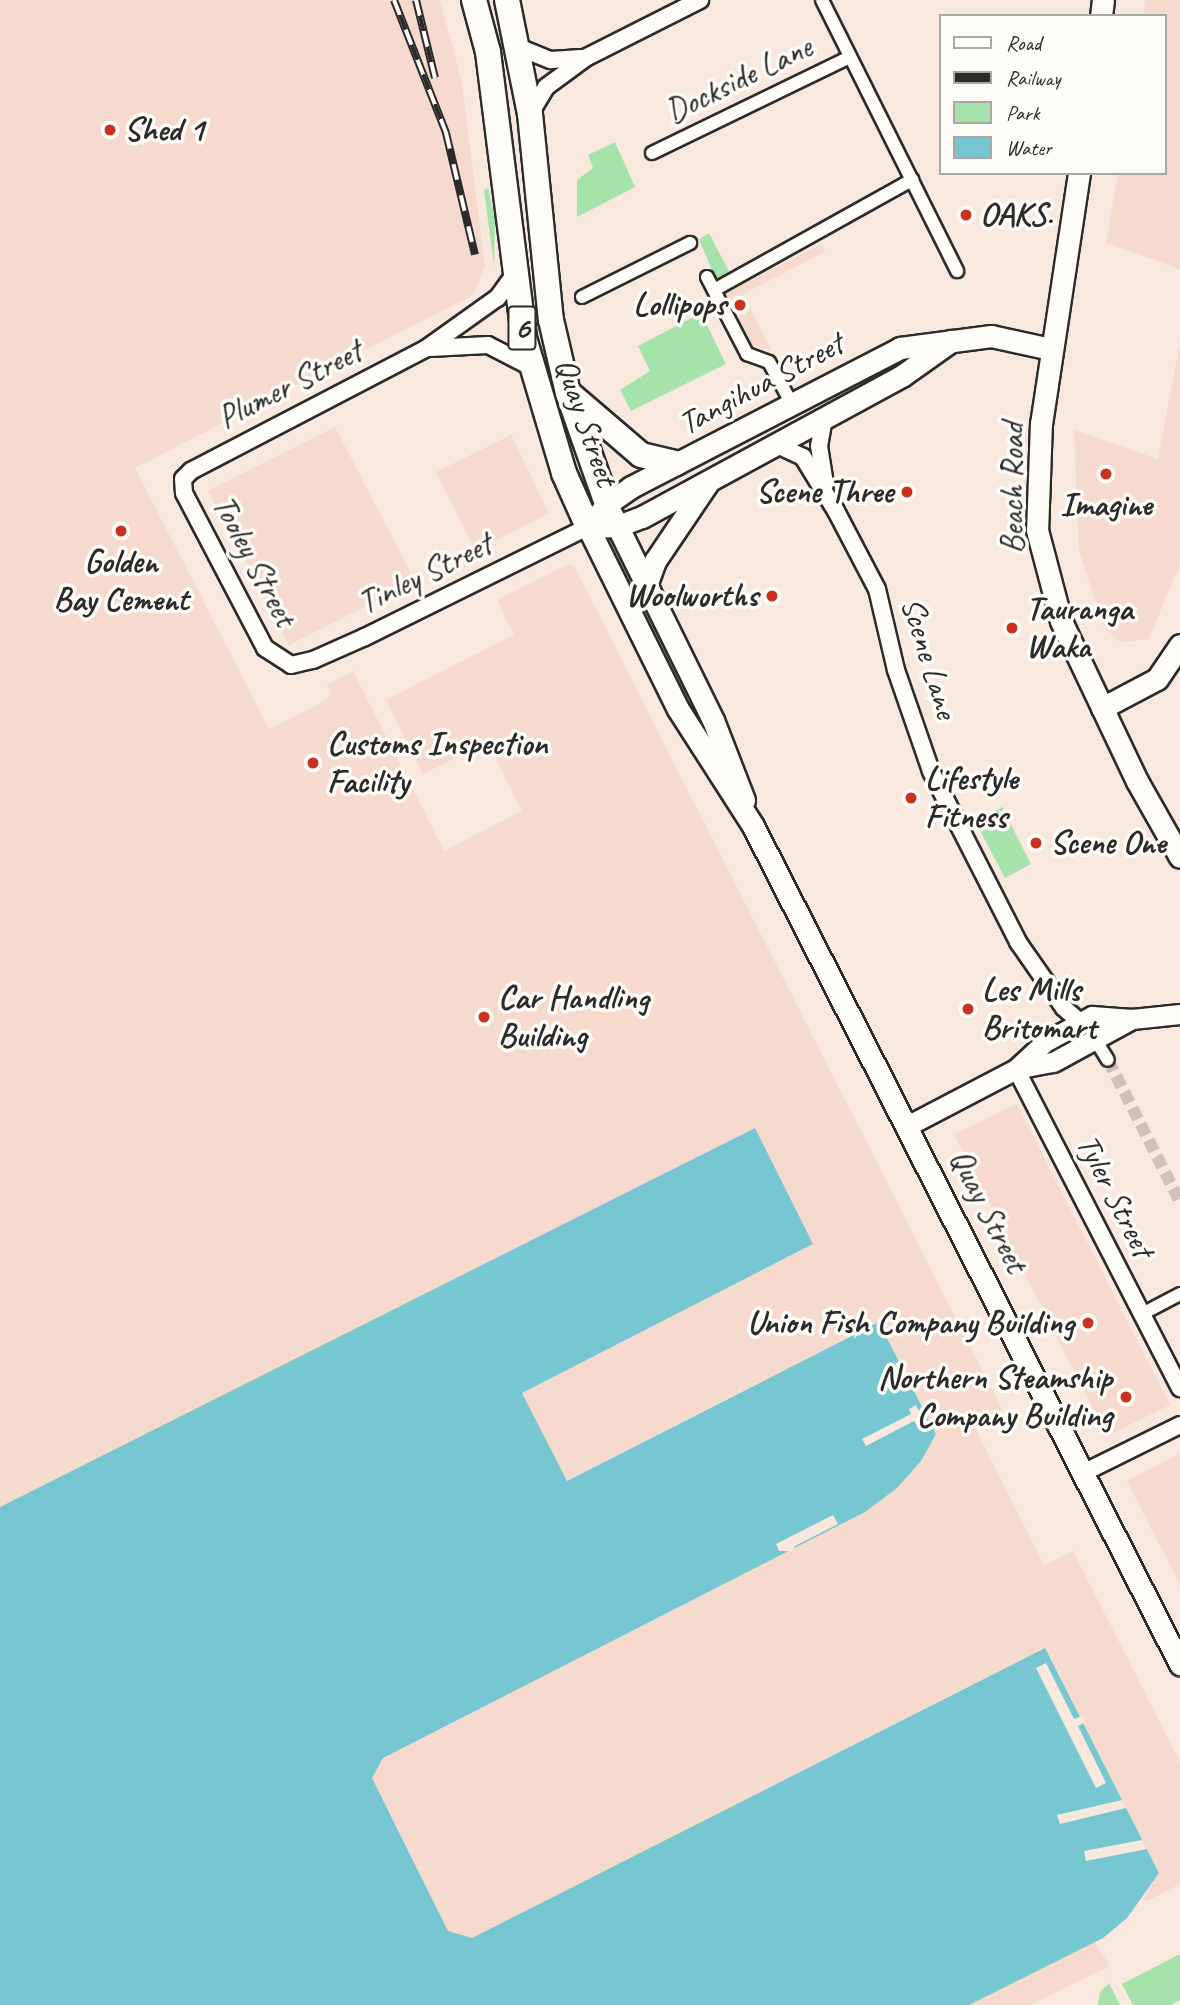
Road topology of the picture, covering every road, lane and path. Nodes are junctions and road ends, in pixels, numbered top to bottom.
1 (474, 0) edge
2 (507, 0) edge
3 (700, 0) edge
4 (822, 0) edge
5 (518, 47) junction
6 (587, 57) junction
7 (850, 57) junction
8 (530, 114) junction
9 (652, 153) dead end
10 (1079, 175) edge
11 (912, 180) junction
12 (690, 243) dead end
13 (957, 271) dead end
14 (514, 275) junction
15 (707, 277) dead end
16 (714, 290) junction
17 (582, 297) dead end
18 (953, 340) junction
19 (428, 348) junction
20 (1051, 349) junction
21 (531, 368) junction
22 (568, 393) junction
23 (792, 404) junction
24 (824, 418) junction
25 (775, 444) junction
26 (676, 463) junction
27 (183, 479) joint
28 (708, 482) junction
29 (826, 491) junction
30 (607, 504) junction
31 (618, 526) junction
32 (589, 527) junction
33 (647, 583) junction
34 (1180, 645) edge
35 (285, 664) joint
36 (1102, 708) junction
37 (753, 826) junction
38 (1180, 857) edge
39 (1180, 1014) edge
40 (1132, 1018) junction
41 (1080, 1022) junction
42 (1096, 1041) junction
43 (1108, 1060) tunnel mouth
44 (1016, 1069) junction
45 (907, 1126) junction
46 (1180, 1294) edge
47 (1142, 1314) junction
48 (1180, 1388) edge
49 (1180, 1425) edge
50 (1083, 1473) junction
51 (1180, 1664) edge

1 - 14 main road, Quay Street / 6
2 - 5 main road, Quay Street / 6
3 - 6 street
4 - 7 street
5 - 6 street
5 - 8 main road, Quay Street / 6
6 - 8 street
7 - 9 street, Dockside Lane
7 - 11 street
8 - 22 main road, Quay Street / 6
10 - 20 main road, Beach Road
11 - 13 street
11 - 16 street
12 - 17 street
14 - 19 street, Plumer Street
14 - 21 main road, Quay Street / 6
15 - 16 street
16 - 23 street
18 - 20 main road, Tangihua Street
18 - 23 main road, Tangihua Street
18 - 24 main road, Tangihua Street
19 - 21 street, Plumer Street
19 - 27 street, Plumer Street
20 - 36 main road, Beach Road
21 - 32 main road, Quay Street / 6
22 - 26 main road
22 - 30 main road, Quay Street / 6
23 - 26 main road, Tangihua Street
24 - 25 main road, Tangihua Street
24 - 29 street, Scene Lane
25 - 28 main road, Tangihua Street
25 - 29 street, Scene Lane
26 - 30 main road, Tangihua Street
27 - 35 street, Tooley Street
28 - 31 main road, Tangihua Street
28 - 33 main road
29 - 41 street, Scene Lane
30 - 31 main road, Quay Street / 6
30 - 32 main road
31 - 32 main road
31 - 33 main road, Quay Street / 6
32 - 35 street, Tinley Street
32 - 37 main road, Quay Street / 6
33 - 37 main road, Quay Street / 6
34 - 36 main road
36 - 38 main road, Beach Road
37 - 45 main road, Quay Street / 6
39 - 40 street
40 - 41 street
40 - 42 street
41 - 44 street
42 - 43 street
42 - 44 street
44 - 45 street
44 - 47 street, Tyler Street
45 - 50 main road, Quay Street / 6
46 - 47 street
47 - 48 street, Tyler Street
49 - 50 street
50 - 51 main road, Quay Street / 6

